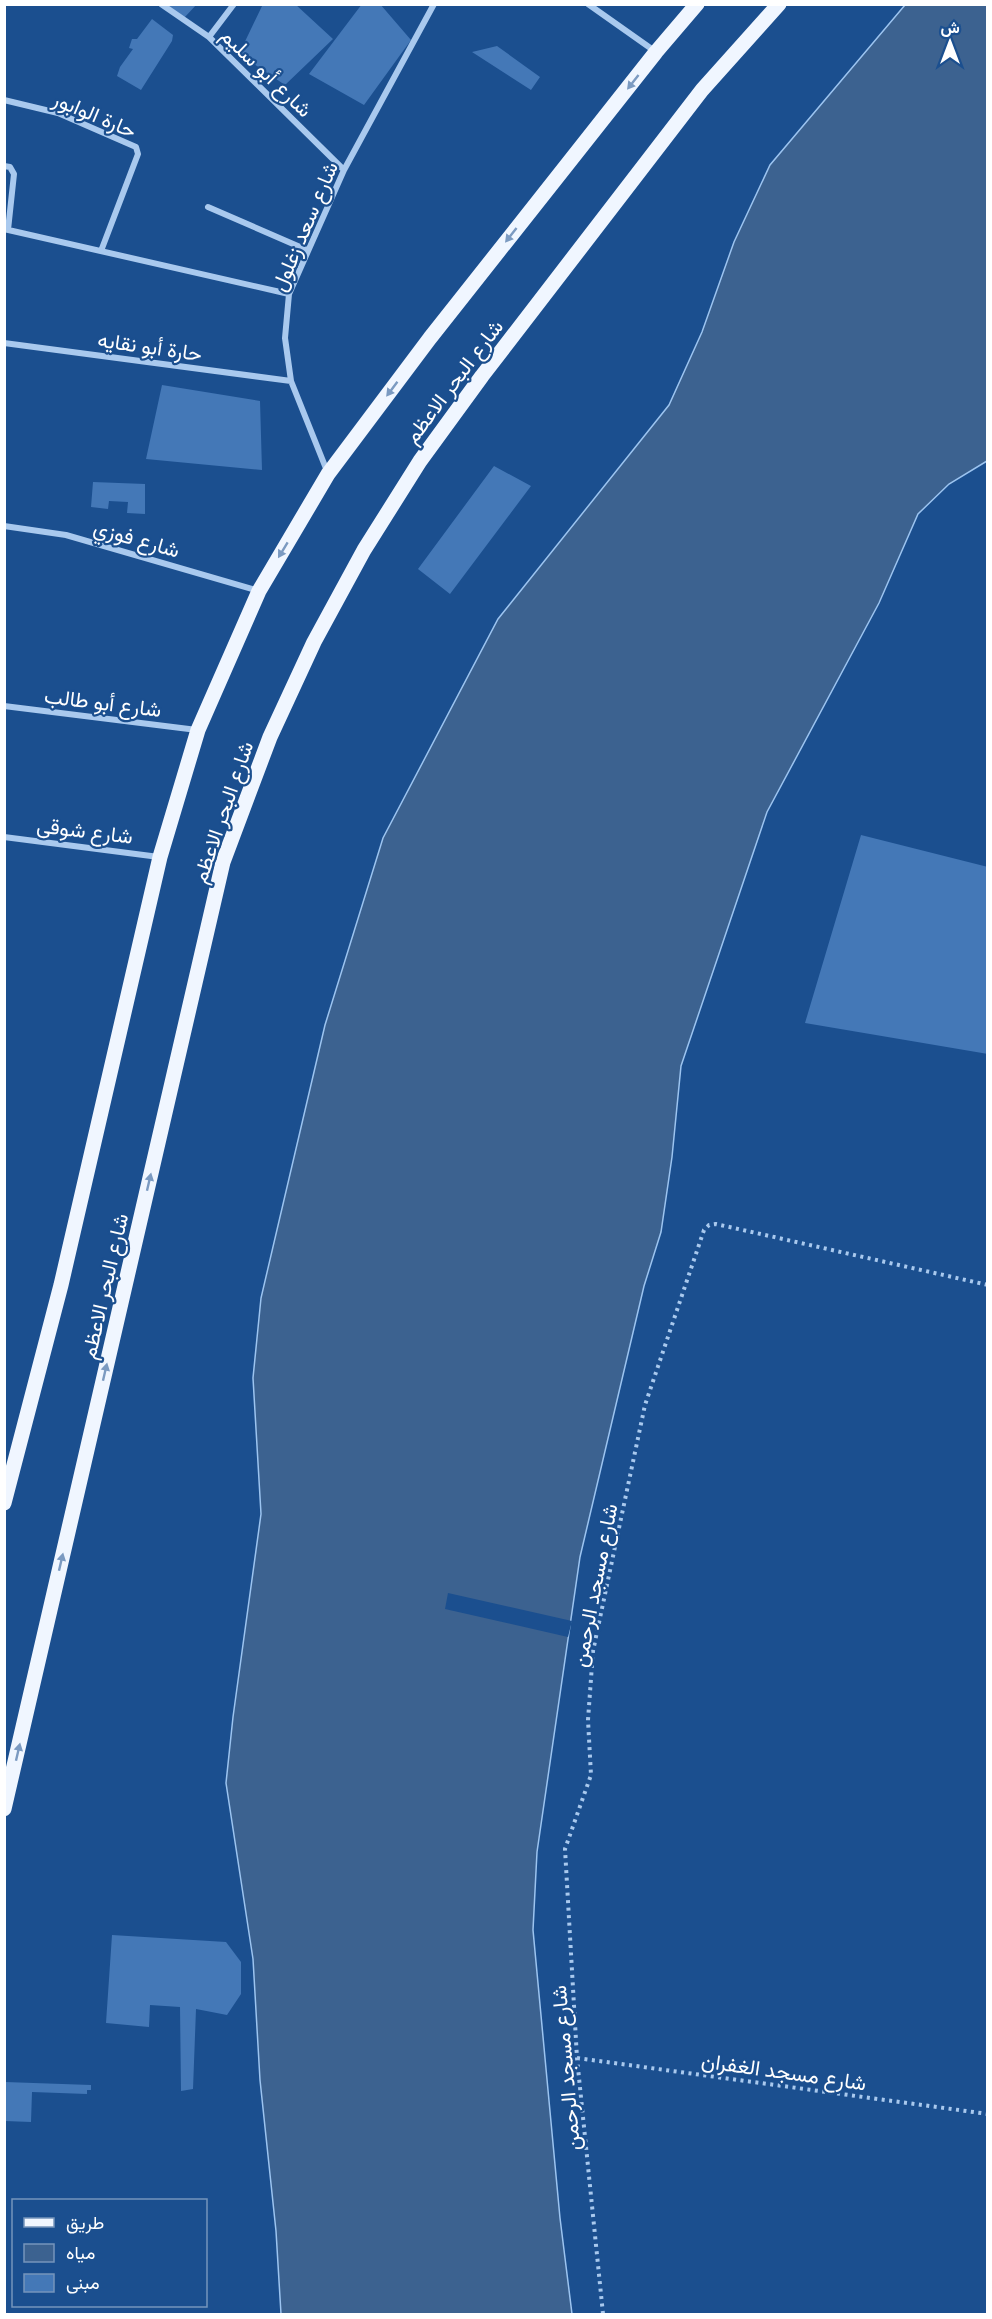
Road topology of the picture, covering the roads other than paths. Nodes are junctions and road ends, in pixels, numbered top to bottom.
1 (161, 4) edge
2 (234, 4) edge
3 (434, 4) edge
4 (588, 4) edge
5 (697, 4) edge
6 (779, 4) edge
7 (209, 37) junction
8 (656, 52) junction
9 (4, 100) edge
10 (4, 165) edge
11 (344, 170) junction
12 (208, 207) dead end
13 (6, 230) edge
14 (308, 250) junction
15 (101, 251) junction
16 (289, 294) junction
17 (4, 343) edge
18 (291, 381) junction
19 (328, 474) junction
20 (4, 526) edge
21 (259, 591) junction
22 (4, 706) edge
23 (198, 730) junction
24 (4, 837) edge
25 (160, 857) junction
26 (4, 1503) edge
27 (4, 1809) edge

1 - 7 street, شارع أبو سليم
2 - 7 street
3 - 11 street, شارع سعد زغلول
4 - 8 street
5 - 8 main road, شارع البحر الاعظم
27 -> 6 main road, شارع البحر الاعظم
7 - 11 street, شارع أبو سليم
8 -> 19 main road, شارع البحر الاعظم
9 - 15 street, حارة الوابور
10 - 13 street
11 - 14 street, شارع سعد زغلول
12 - 14 street
13 - 15 street
14 - 16 street, شارع سعد زغلول
15 - 16 street
16 - 18 street, شارع سعد زغلول
17 - 18 street, حارة أبو نقايه
18 - 19 street, شارع سعد زغلول
19 -> 21 main road, شارع البحر الاعظم
20 - 21 street, شارع فوزي
21 - 23 main road, شارع البحر الاعظم
22 - 23 street, شارع أبو طالب
23 - 25 main road, شارع البحر الاعظم
24 - 25 street, شارع شوقى
25 - 26 main road, شارع البحر الاعظم

